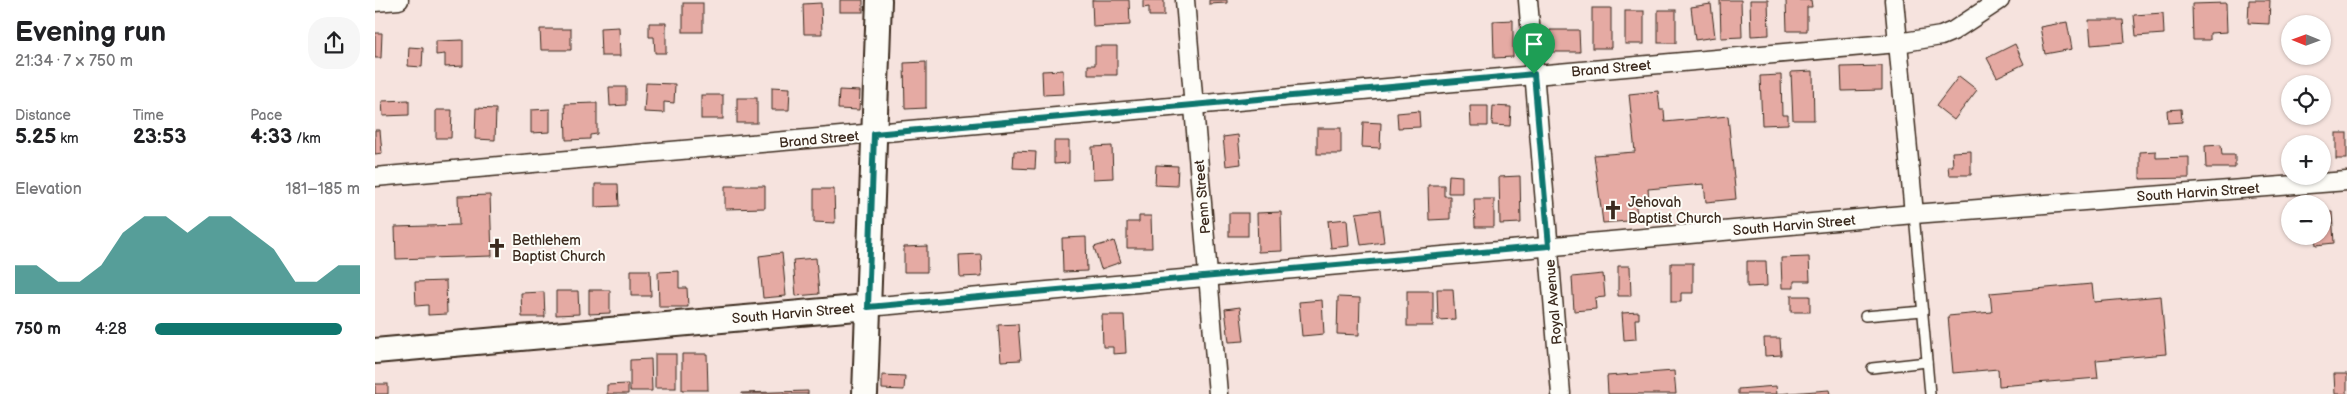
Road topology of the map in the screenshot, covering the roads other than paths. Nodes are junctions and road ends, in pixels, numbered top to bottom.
1 (399, 0) edge
2 (879, 0) edge
3 (1185, 0) edge
4 (1528, 0) edge
5 (1894, 0) edge
6 (2000, 0) edge
7 (375, 2) edge
8 (1898, 44) junction
9 (1534, 74) junction
10 (1194, 105) junction
11 (874, 134) junction
12 (375, 178) edge
13 (2347, 181) edge
14 (1913, 214) junction
15 (1549, 246) junction
16 (1208, 276) junction
17 (868, 307) junction
18 (1923, 311) junction
19 (1865, 316) dead end
20 (375, 352) edge
21 (1927, 362) junction
22 (1872, 368) dead end
23 (865, 394) edge
24 (1218, 394) edge
25 (1561, 394) edge
26 (1930, 394) edge

1 - 7 street
2 - 11 street
3 - 10 street, Penn Street
4 - 9 street, Royal Avenue
5 - 8 street
6 - 8 street, Brand Street
8 - 9 street, Brand Street
8 - 14 street
9 - 10 street, Brand Street
9 - 15 street, Royal Avenue
10 - 11 street, Brand Street
10 - 16 street, Penn Street
11 - 12 street, Brand Street
11 - 17 street
13 - 14 street, South Harvin Street
14 - 15 street, South Harvin Street
14 - 18 lane
15 - 16 street, South Harvin Street
15 - 25 street, Royal Avenue
16 - 17 street, South Harvin Street
16 - 24 street, Penn Street
17 - 20 street, South Harvin Street
17 - 23 street
18 - 19 lane
18 - 21 lane
21 - 22 lane
21 - 26 lane

